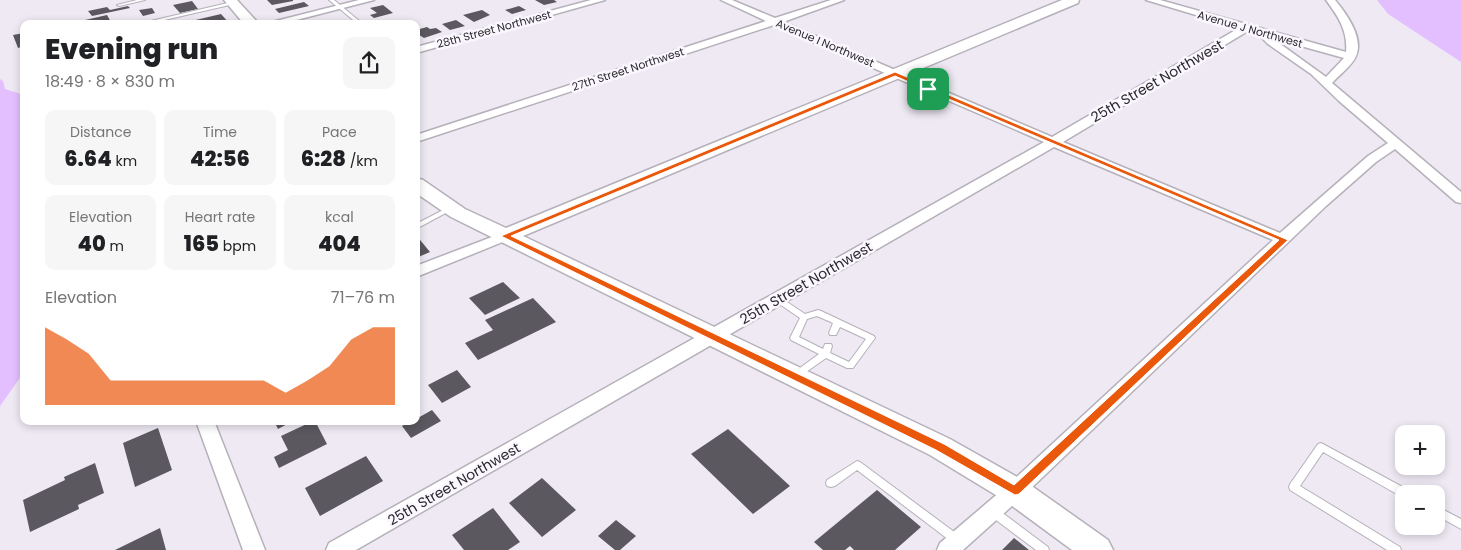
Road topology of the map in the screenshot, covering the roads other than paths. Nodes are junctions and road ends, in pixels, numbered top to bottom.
1 (143, 0) edge
2 (330, 0) edge
3 (370, 0) edge
4 (601, 0) edge
5 (725, 0) edge
6 (840, 0) edge
7 (1073, 0) edge
8 (1150, 0) edge
9 (1330, 0) edge
10 (231, 1) edge
11 (119, 5) dead end
12 (339, 7) junction
13 (156, 20) edge
14 (245, 20) edge
15 (285, 20) edge
16 (356, 20) edge
17 (774, 21) junction
18 (1254, 30) junction
19 (420, 49) edge
20 (1351, 56) junction
21 (895, 74) junction
22 (1327, 82) junction
23 (420, 137) edge
24 (1052, 142) junction
25 (1396, 143) junction
26 (420, 187) edge
27 (1461, 199) edge
28 (451, 208) junction
29 (420, 224) edge
30 (504, 236) junction
31 (1284, 240) junction
32 (420, 270) edge
33 (778, 299) junction
34 (804, 316) junction
35 (838, 322) junction
36 (833, 333) dead end
37 (712, 336) junction
38 (826, 350) junction
39 (795, 376) junction
40 (207, 425) edge
41 (831, 484) dead end
42 (1395, 488) edge
43 (1015, 491) junction
44 (992, 511) junction
45 (1445, 515) edge
46 (1461, 524) edge
47 (954, 545) edge
48 (254, 550) edge
49 (338, 550) edge
50 (1044, 550) edge
51 (1097, 550) edge
52 (1396, 550) edge

1 - 11 lane
2 - 12 lane
3 - 12 street
4 - 19 street, 28th Street Northwest
5 - 17 street, Avenue I Northwest
6 - 17 street, 27th Street Northwest
7 - 21 street
8 - 18 street, Avenue J Northwest
9 - 20 street
10 - 13 lane
10 - 14 street
12 - 15 street
12 - 16 lane
17 - 21 street, Avenue I Northwest
17 - 23 street, 27th Street Northwest
18 - 20 street, Avenue J Northwest
18 - 22 street
18 - 24 street, 25th Street Northwest
20 - 22 street
21 - 24 street, Avenue I Northwest
21 - 30 street
22 - 25 street
24 - 31 street, Avenue I Northwest
24 - 33 street, 25th Street Northwest
25 - 27 street
25 - 31 street
26 - 28 street
28 - 29 lane
28 - 30 street
30 - 32 street
30 - 37 street
31 - 43 street
33 - 34 lane
33 - 37 street, 25th Street Northwest
34 - 35 lane
34 - 38 lane
35 - 36 lane
35 - 38 lane
37 - 39 street
37 - 49 street, 25th Street Northwest
38 - 39 lane
39 - 43 street
40 - 48 street
41 - 47 lane
42 - 52 lane
43 - 44 street
43 - 51 street
44 - 47 street
44 - 50 lane
45 - 46 lane

